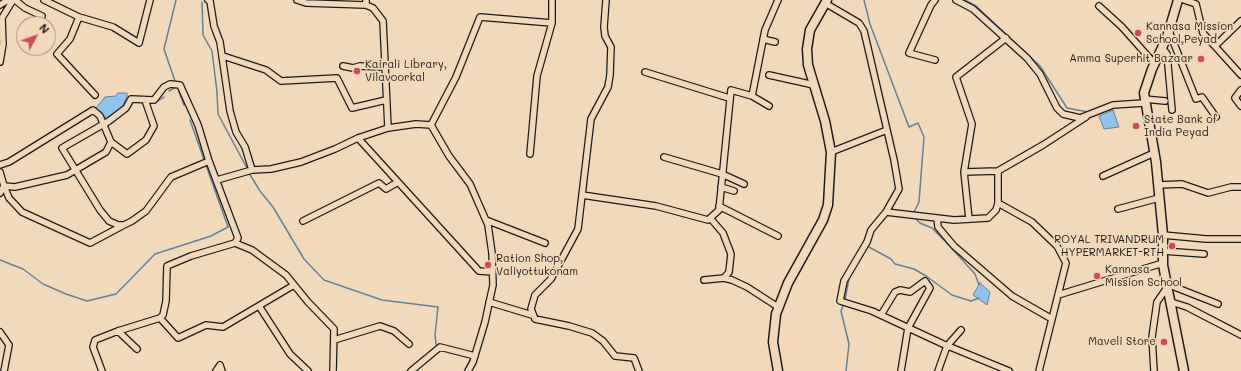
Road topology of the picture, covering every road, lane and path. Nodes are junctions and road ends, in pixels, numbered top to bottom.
1 (8, 0) edge
2 (14, 0) edge
3 (44, 0) edge
4 (150, 0) edge
5 (209, 0) edge
6 (297, 0) edge
7 (552, 0) edge
8 (606, 0) edge
9 (778, 0) edge
10 (935, 0) edge
11 (956, 0) edge
12 (1178, 0) edge
13 (1184, 0) edge
14 (366, 2) edge
15 (826, 2) edge
16 (0, 5) edge
17 (1098, 6) dead end
18 (42, 16) dead end
19 (80, 17) junction
20 (1241, 21) edge
21 (552, 23) junction
22 (1169, 31) junction
23 (1006, 38) junction
24 (763, 39) junction
25 (775, 42) dead end
26 (1162, 47) junction
27 (1216, 47) junction
28 (223, 56) junction
29 (935, 60) dead end
30 (0, 62) edge
31 (1154, 63) junction
32 (344, 66) dead end
33 (385, 67) junction
34 (645, 72) dead end
35 (769, 75) dead end
36 (1241, 75) edge
37 (814, 85) junction
38 (1241, 90) edge
39 (95, 95) dead end
40 (752, 96) junction
41 (729, 98) junction
42 (145, 100) junction
43 (386, 100) junction
44 (1144, 101) junction
45 (1166, 101) dead end
46 (769, 106) dead end
47 (1241, 106) edge
48 (1172, 110) dead end
49 (1086, 117) junction
50 (1216, 117) dead end
51 (104, 124) junction
52 (431, 125) junction
53 (388, 128) junction
54 (887, 130) junction
55 (358, 138) junction
56 (111, 142) junction
57 (831, 152) junction
58 (1154, 153) junction
59 (530, 154) dead end
60 (664, 157) dead end
61 (206, 162) junction
62 (0, 165) edge
63 (77, 170) junction
64 (249, 171) junction
65 (998, 171) junction
66 (0, 172) edge
67 (964, 172) junction
68 (722, 174) junction
69 (1103, 176) dead end
70 (217, 180) junction
71 (398, 182) junction
72 (744, 184) dead end
73 (1158, 185) junction
74 (4, 186) junction
75 (721, 187) junction
76 (1241, 187) edge
77 (734, 191) dead end
78 (0, 193) edge
79 (582, 196) junction
80 (1159, 198) junction
81 (998, 203) junction
82 (719, 206) junction
83 (1118, 209) dead end
84 (886, 212) junction
85 (937, 218) junction
86 (711, 219) junction
87 (969, 219) junction
88 (486, 220) junction
89 (304, 221) dead end
90 (124, 225) junction
91 (1163, 235) junction
92 (778, 236) dead end
93 (1241, 239) edge
94 (545, 242) dead end
95 (235, 243) junction
96 (1163, 250) junction
97 (1204, 254) dead end
98 (1163, 263) junction
99 (492, 272) junction
100 (724, 278) junction
101 (704, 280) dead end
102 (294, 285) junction
103 (1168, 285) junction
104 (1058, 295) junction
105 (489, 302) junction
106 (1171, 302) junction
107 (1218, 304) dead end
108 (259, 306) junction
109 (778, 307) junction
110 (532, 315) junction
111 (881, 315) junction
112 (160, 318) junction
113 (1052, 319) junction
114 (908, 328) junction
115 (961, 330) dead end
116 (118, 331) junction
117 (0, 332) edge
118 (1241, 335) edge
119 (334, 340) junction
120 (409, 344) dead end
121 (947, 346) junction
122 (137, 349) dead end
123 (475, 356) junction
124 (4, 371) edge
125 (102, 371) edge
126 (216, 371) edge
127 (222, 371) edge
128 (308, 371) edge
129 (333, 371) edge
130 (411, 371) edge
131 (468, 371) edge
132 (638, 371) edge
133 (778, 371) edge
134 (901, 371) edge
135 (938, 371) edge
136 (1009, 371) edge
137 (1039, 371) edge
138 (1154, 371) edge
139 (1184, 371) edge

1 - 16 street
2 - 18 street
2 - 30 street
3 - 19 street
4 - 19 street
5 - 28 street
6 - 14 street
7 - 21 street
8 - 79 street
9 - 24 street
10 - 29 street
11 - 23 street
12 - 22 street
13 - 27 street
14 - 33 street
15 - 37 street
15 - 54 street
17 - 31 street
19 - 39 street
20 - 27 street
21 - 52 street
21 - 59 street
22 - 26 street
22 - 50 street
23 - 49 street
23 - 67 street
24 - 25 street
24 - 40 street
26 - 31 street
26 - 48 street
27 - 36 street
28 - 43 street
28 - 64 street
31 - 44 street
32 - 33 street
33 - 43 street
34 - 41 street
35 - 37 street
37 - 57 street
38 - 47 street
40 - 41 street
40 - 46 street
41 - 68 street
42 - 51 street
42 - 56 street
42 - 61 street
43 - 53 street
44 - 45 street
44 - 49 street
44 - 58 street
49 - 65 street
51 - 56 street
51 - 62 street
51 - 63 street
52 - 53 street
52 - 88 street
53 - 55 street
54 - 57 street
54 - 84 street
55 - 64 street
55 - 71 street
56 - 63 street
57 - 109 street
58 - 69 street
58 - 73 street
60 - 68 street
61 - 70 street
61 - 90 street
63 - 74 street
63 - 90 street
64 - 70 street
65 - 67 street
65 - 81 street
66 - 74 street
67 - 87 street
68 - 72 street
68 - 75 street
70 - 95 street
71 - 89 street
71 - 99 street
73 - 76 street
73 - 80 street
74 - 78 street
74 - 90 street
75 - 77 street
75 - 82 street
79 - 86 street
79 - 110 street
80 - 83 street
80 - 91 street
81 - 87 street
81 - 104 street
82 - 86 street
82 - 92 street
84 - 85 street
84 - 111 street
85 - 87 street
85 - 113 street
86 - 100 street
88 - 94 street
88 - 99 street
91 - 93 street
91 - 96 street
95 - 102 street
95 - 112 street
96 - 97 street
96 - 98 street
98 - 103 street
98 - 104 street
99 - 105 street
100 - 101 street
100 - 109 street
102 - 108 street
102 - 119 street
103 - 106 street
103 - 107 street
103 - 138 street
104 - 113 street
105 - 110 street
105 - 123 street
106 - 118 street
106 - 139 street
108 - 112 street
108 - 128 street
109 - 133 street
110 - 132 street
111 - 114 street
111 - 114 street
112 - 116 street
113 - 137 street
114 - 121 street
114 - 134 street
115 - 121 street
116 - 122 street
116 - 125 street
117 - 124 street
119 - 120 street
119 - 129 street
121 - 135 street
121 - 136 street
123 - 130 street
123 - 131 street
126 - 127 street

